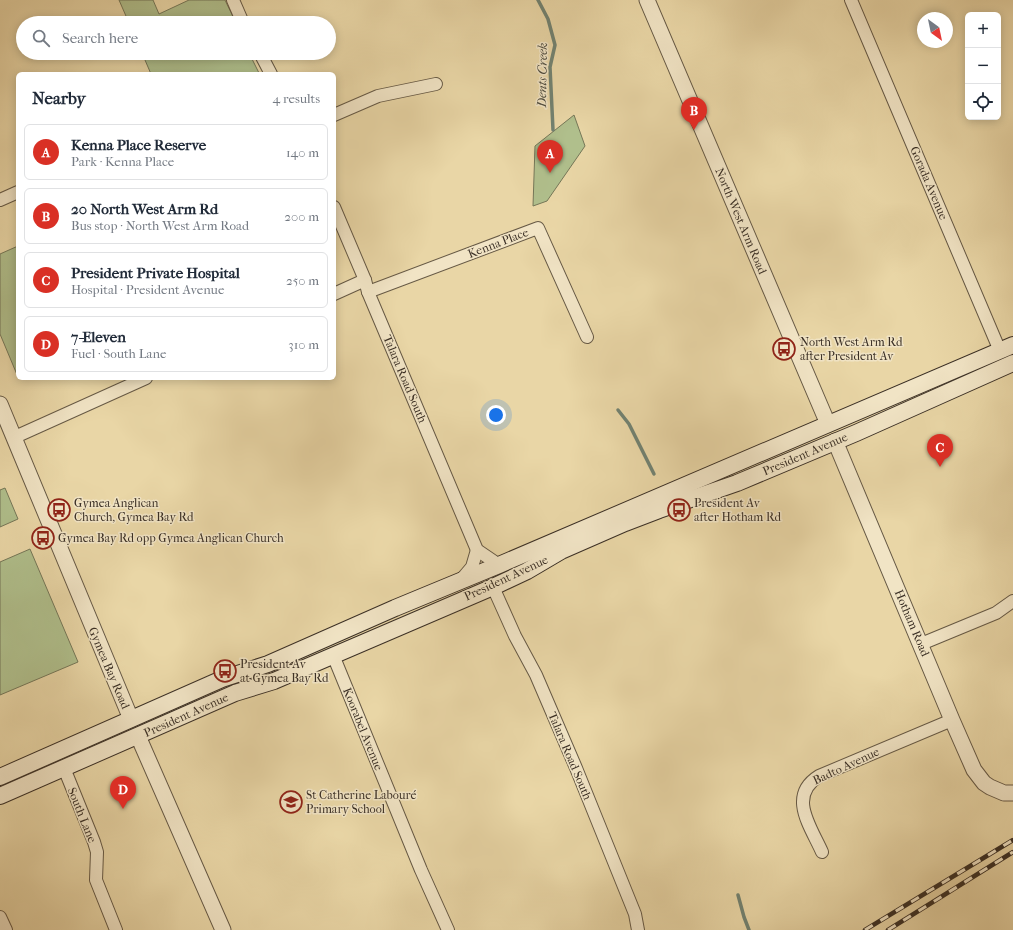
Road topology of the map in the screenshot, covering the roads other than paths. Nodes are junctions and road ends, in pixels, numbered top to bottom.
1 (233, 0) edge
2 (647, 0) edge
3 (851, 0) edge
4 (240, 16) edge
5 (264, 60) edge
6 (270, 72) edge
7 (436, 84) dead end
8 (336, 114) edge
9 (16, 193) edge
10 (0, 200) edge
11 (336, 212) edge
12 (365, 280) junction
13 (368, 292) junction
14 (336, 293) edge
15 (587, 337) dead end
16 (1006, 348) edge
17 (1009, 365) edge
18 (142, 380) edge
19 (0, 404) edge
20 (828, 424) junction
21 (15, 437) junction
22 (835, 441) junction
23 (476, 550) junction
24 (499, 565) junction
25 (459, 582) junction
26 (493, 587) junction
27 (1013, 601) edge
28 (395, 608) junction
29 (326, 639) junction
30 (921, 644) junction
31 (332, 655) junction
32 (130, 719) junction
33 (952, 720) junction
34 (138, 736) junction
35 (64, 768) junction
36 (0, 777) edge
37 (1008, 793) edge
38 (0, 796) edge
39 (822, 852) dead end
40 (0, 917) edge
41 (6, 930) edge
42 (116, 930) edge
43 (223, 930) edge
44 (448, 930) edge
45 (638, 930) edge

1 - 4 street
2 - 20 street, North West Arm Road
3 - 16 street, Gorada Avenue
5 - 6 street
7 - 8 street
9 - 10 street
11 - 12 street, Talara Road South
12 - 13 street, Talara Road South
12 - 14 street
13 - 15 street, Kenna Place
13 - 23 street, Talara Road South
16 - 17 main road, Gorada Avenue
16 - 20 main road, President Avenue
17 - 22 main road, President Avenue
18 - 21 street
19 - 21 street, Gymea Bay Road
20 - 22 main road, North West Arm Road
20 - 24 main road, President Avenue
21 - 32 street, Gymea Bay Road
22 - 26 main road, President Avenue
22 - 30 street, Hotham Road
23 - 24 street
23 - 25 street
24 - 25 main road, President Avenue
25 - 28 main road, President Avenue
26 - 28 main road
26 - 31 main road, President Avenue
26 - 45 street, Talara Road South
27 - 30 street
28 - 29 main road, President Avenue
29 - 31 main road, Koorabel Avenue
29 - 32 main road, President Avenue
30 - 33 street, Hotham Road
31 - 34 main road, President Avenue
31 - 44 street, Koorabel Avenue
32 - 34 main road, Gymea Bay Road
32 - 36 main road, President Avenue
33 - 37 street, Hotham Road
33 - 39 street, Badto Avenue
34 - 35 main road, President Avenue
34 - 43 street, Gymea Bay Road
35 - 38 main road, President Avenue
35 - 42 street, South Lane
40 - 41 street

